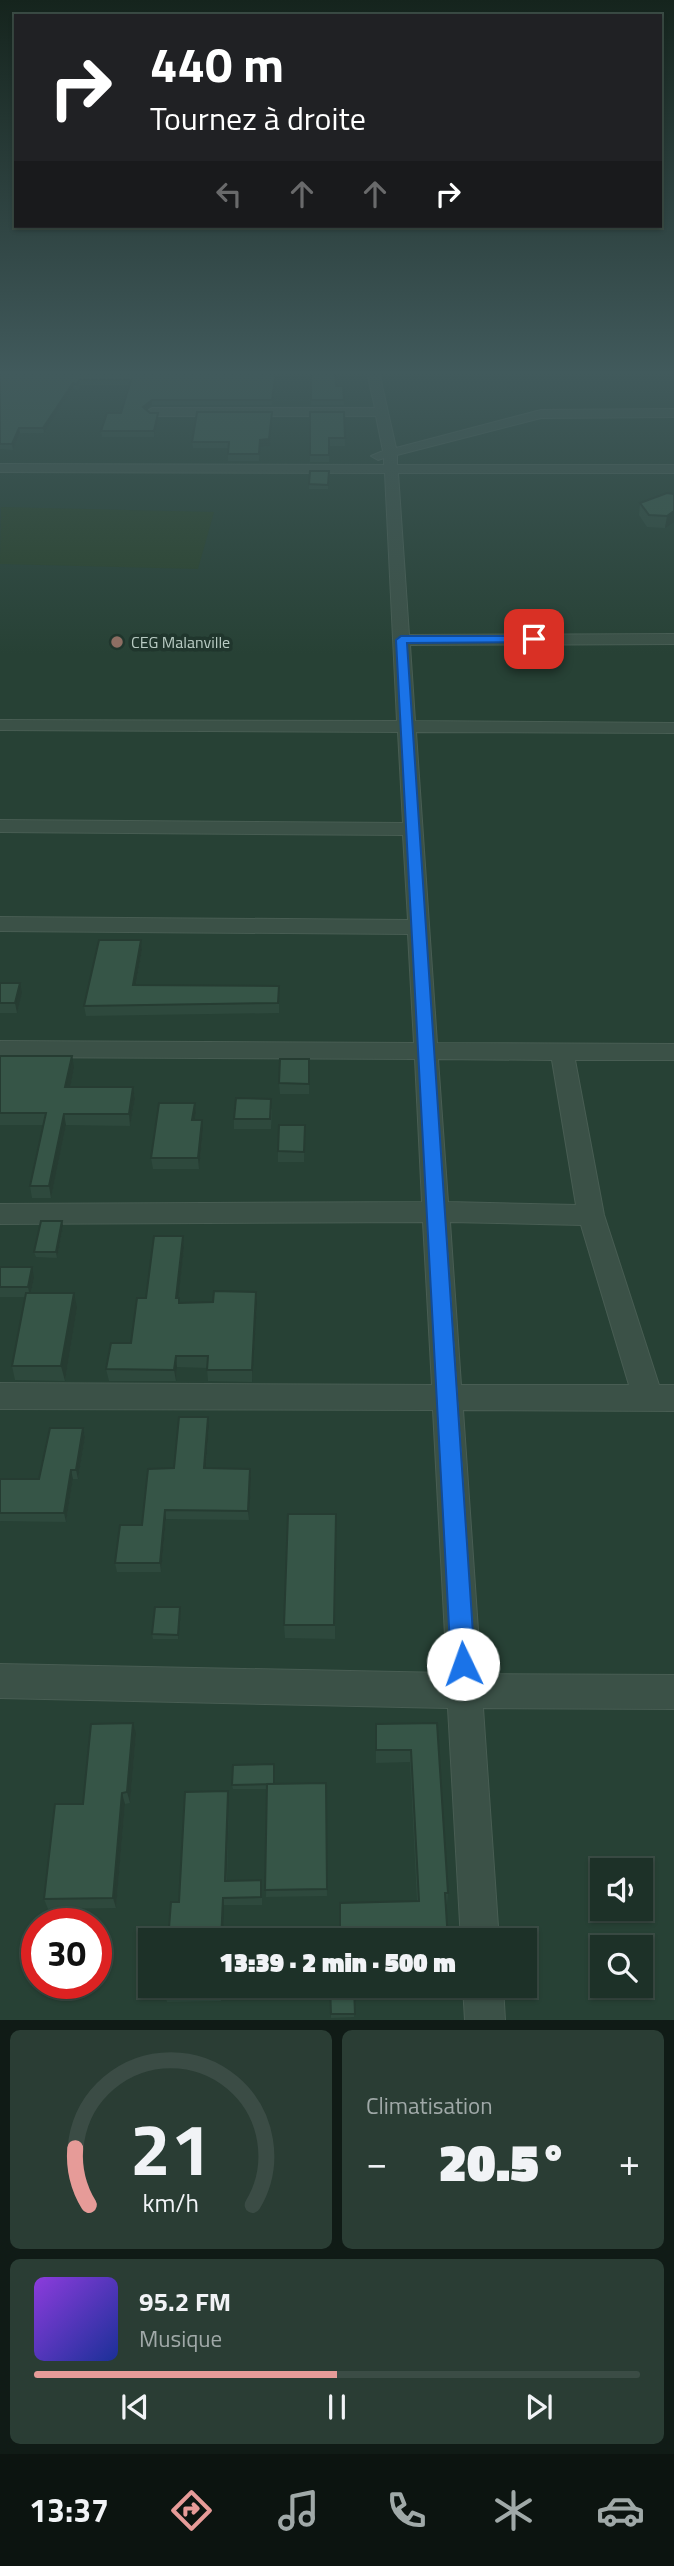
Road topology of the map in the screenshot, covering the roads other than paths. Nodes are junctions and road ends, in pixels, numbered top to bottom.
1 (347, 466) edge
2 (390, 466) edge
3 (588, 466) edge
4 (0, 468) edge
5 (674, 469) edge
6 (674, 639) edge
7 (401, 640) junction
8 (0, 725) edge
9 (405, 728) junction
10 (674, 728) edge
11 (0, 826) edge
12 (411, 829) junction
13 (0, 924) edge
14 (417, 927) junction
15 (0, 1049) edge
16 (425, 1051) junction
17 (562, 1051) junction
18 (674, 1052) edge
19 (438, 1212) junction
20 (0, 1214) edge
21 (591, 1215) junction
22 (0, 1396) edge
23 (447, 1398) junction
24 (661, 1398) edge
25 (0, 1681) edge
26 (465, 1691) junction
27 (674, 1692) edge
28 (479, 1928) edge
29 (484, 1998) edge
30 (485, 2020) edge

1 - 4 street
2 - 7 street
3 - 5 street
6 - 7 street
7 - 9 street
8 - 9 street
9 - 10 street
9 - 12 street
11 - 12 street
12 - 14 street
13 - 14 street
14 - 16 street
15 - 16 street
16 - 17 street
16 - 19 street
17 - 18 street
17 - 21 street
19 - 20 street
19 - 21 street
19 - 23 street
21 - 24 street
22 - 23 street
23 - 24 street
23 - 26 street
25 - 26 street
26 - 27 street
26 - 28 street
29 - 30 street

